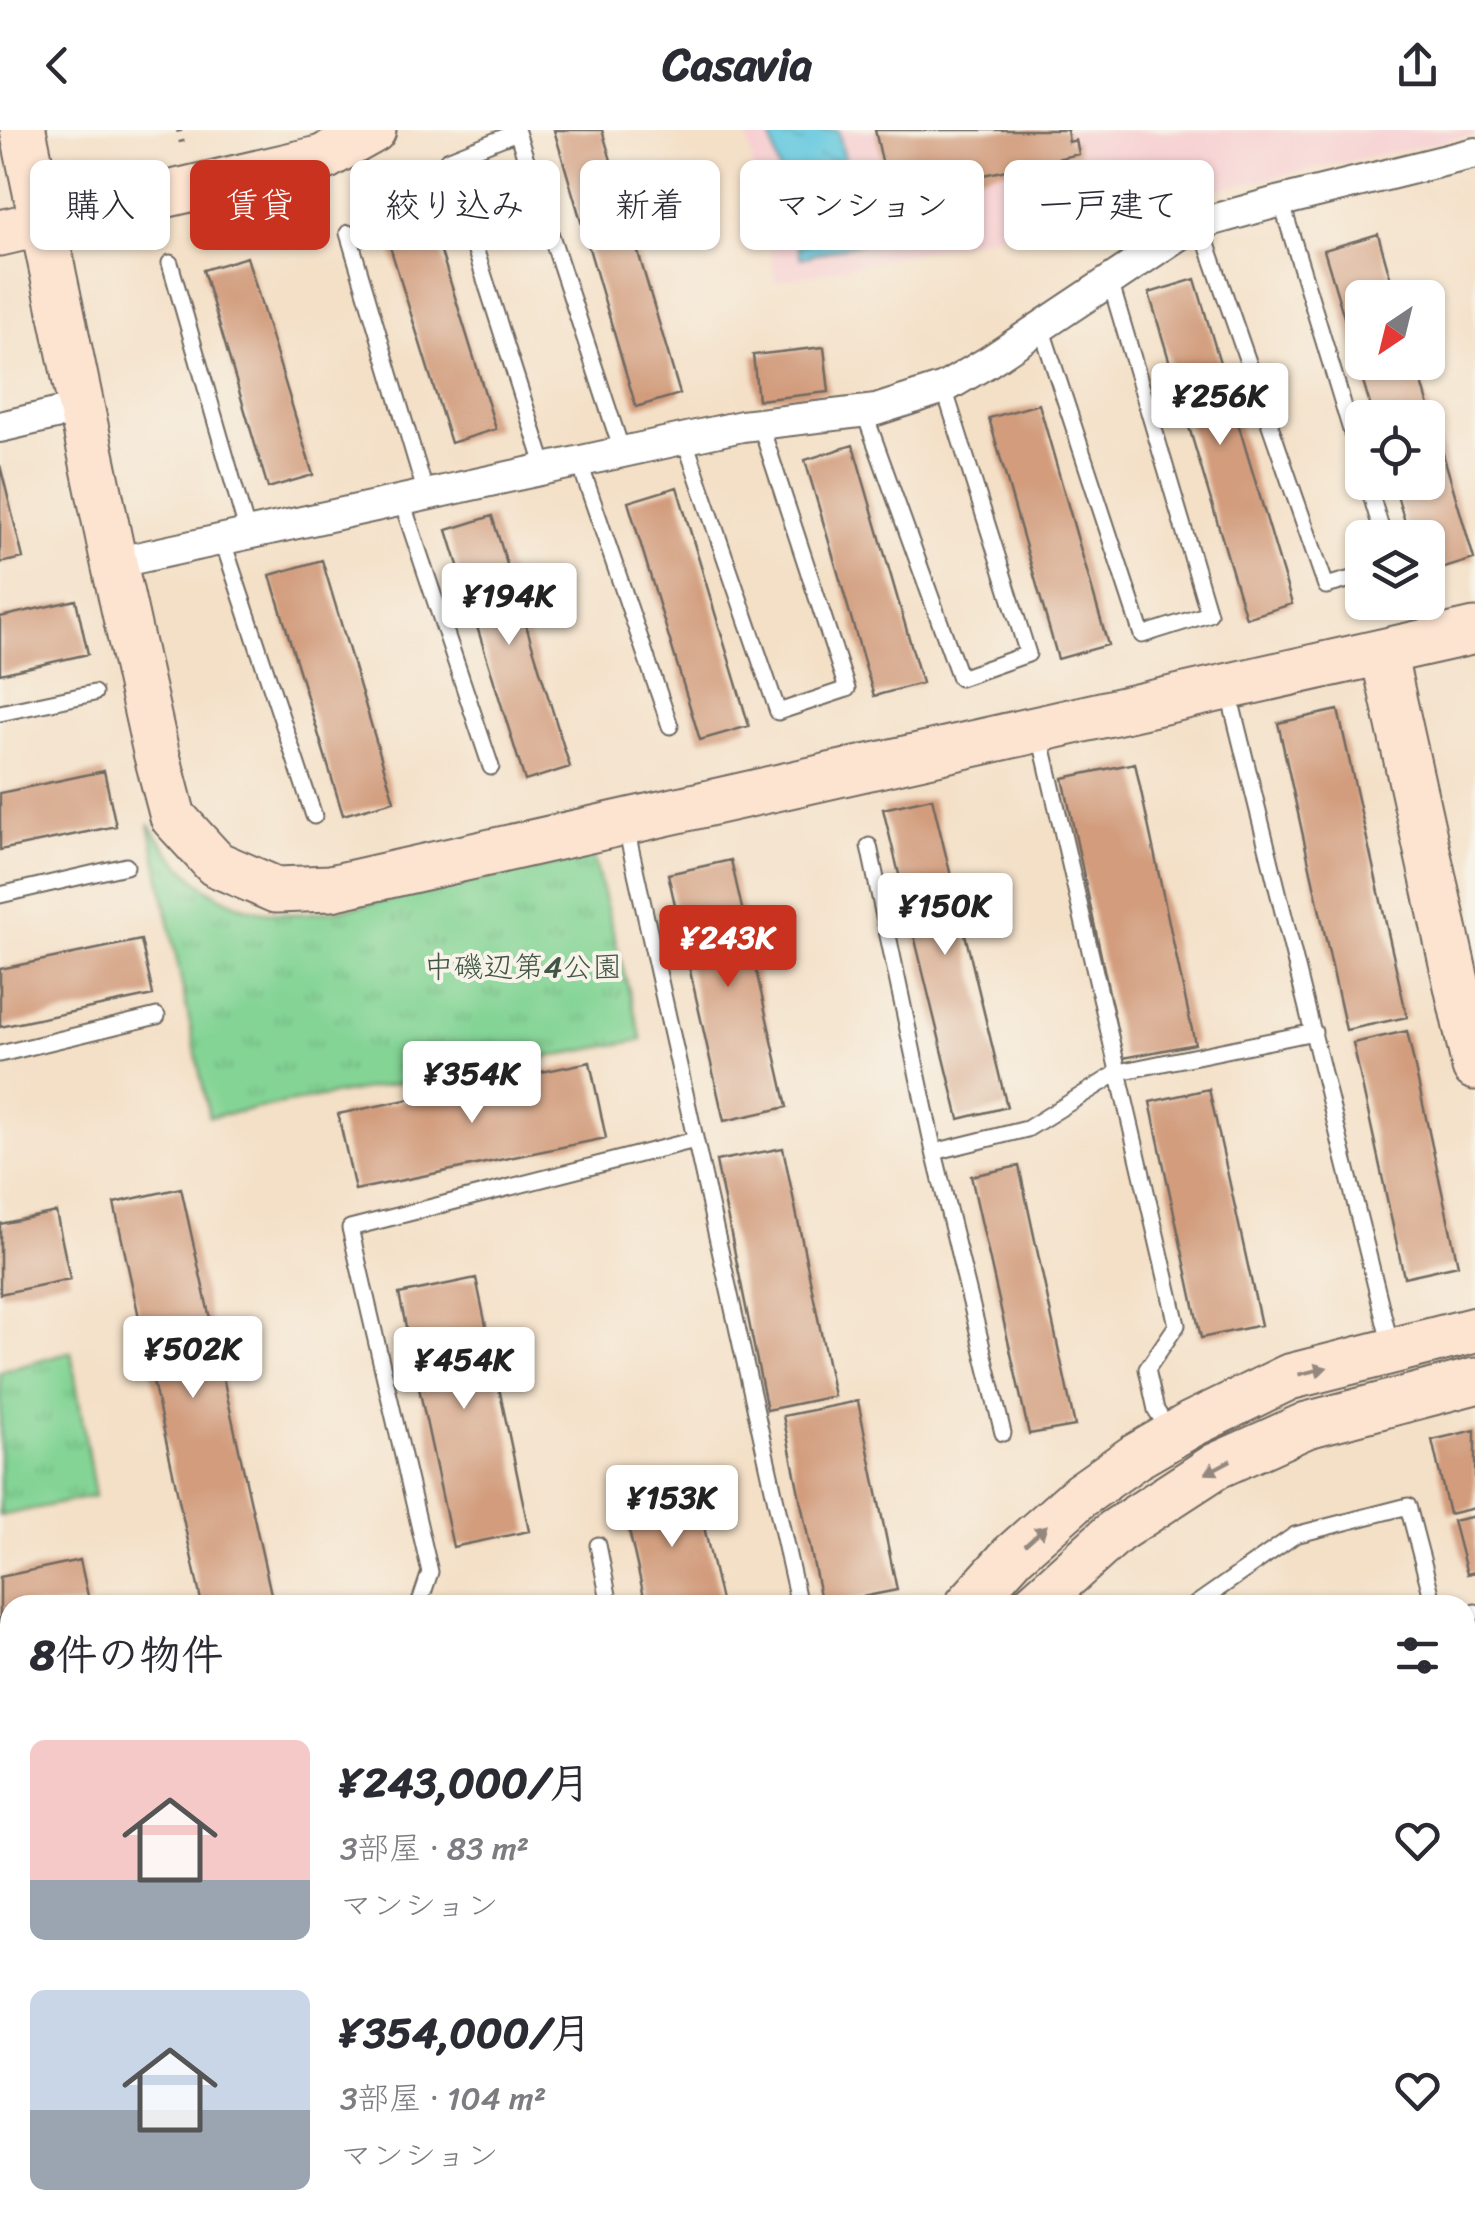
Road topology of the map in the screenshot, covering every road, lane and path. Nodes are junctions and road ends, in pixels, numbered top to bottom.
1 (23, 130) edge
2 (179, 130) edge
3 (373, 130) edge
4 (183, 148) dead end
5 (1475, 154) edge
6 (30, 161) edge
7 (170, 193) edge
8 (1280, 201) junction
9 (1214, 220) edge
10 (30, 225) edge
11 (0, 232) edge
12 (348, 233) dead end
13 (50, 250) edge
14 (1156, 250) edge
15 (1209, 250) edge
16 (170, 263) dead end
17 (1110, 281) junction
18 (1041, 327) junction
19 (944, 388) junction
20 (82, 408) junction
21 (1345, 411) edge
22 (864, 412) junction
23 (760, 424) junction
24 (0, 427) edge
25 (684, 438) junction
26 (622, 451) junction
27 (579, 460) junction
28 (545, 468) junction
29 (414, 497) junction
30 (235, 536) junction
31 (114, 564) junction
32 (1345, 581) edge
33 (1475, 631) edge
34 (1383, 652) junction
35 (1228, 688) junction
36 (94, 692) dead end
37 (0, 713) edge
38 (670, 726) dead end
39 (1039, 730) junction
40 (490, 767) dead end
41 (314, 816) dead end
42 (625, 822) junction
43 (869, 846) dead end
44 (126, 866) dead end
45 (0, 895) edge
46 (1465, 979) edge
47 (158, 1016) dead end
48 (1314, 1032) junction
49 (0, 1054) edge
50 (1475, 1066) edge
51 (1119, 1072) junction
52 (695, 1140) junction
53 (934, 1152) junction
54 (1475, 1330) edge
55 (1392, 1351) junction
56 (1475, 1381) edge
57 (1003, 1434) dead end
58 (1173, 1435) junction
59 (598, 1545) dead end
60 (422, 1595) edge
61 (608, 1595) edge
62 (797, 1595) edge
63 (977, 1595) edge
64 (1045, 1595) edge
65 (1210, 1595) edge
66 (1431, 1595) edge

1 - 6 street
2 - 4 path
3 - 7 street
5 - 8 street
8 - 9 street
8 - 21 lane
10 - 11 street
12 - 29 lane
13 - 20 street
14 - 17 street
15 - 32 lane
16 - 30 lane
17 - 18 street
17 - 18 lane
18 - 19 street
19 - 22 street
19 - 22 lane
20 - 24 street
20 - 31 street
22 - 23 street
23 - 25 street
23 - 25 lane
25 - 26 street
26 - 27 street
26 - 28 lane
27 - 28 street
27 - 38 lane
28 - 29 street
29 - 30 street
29 - 40 lane
30 - 31 street
30 - 41 lane
31 - 42 street
33 - 34 street
34 - 35 street
34 - 46 street
35 - 39 street
35 - 48 lane
36 - 37 lane
39 - 42 street
39 - 51 lane
42 - 52 lane
43 - 53 lane
44 - 45 lane
46 - 50 street
47 - 49 lane
48 - 51 lane
48 - 55 lane
51 - 53 lane
51 - 58 lane
52 - 60 lane
52 - 62 lane
53 - 57 lane
54 - 55 street
58 -> 55 street
56 -> 64 street
63 -> 58 street
59 - 61 lane
65 - 66 lane

